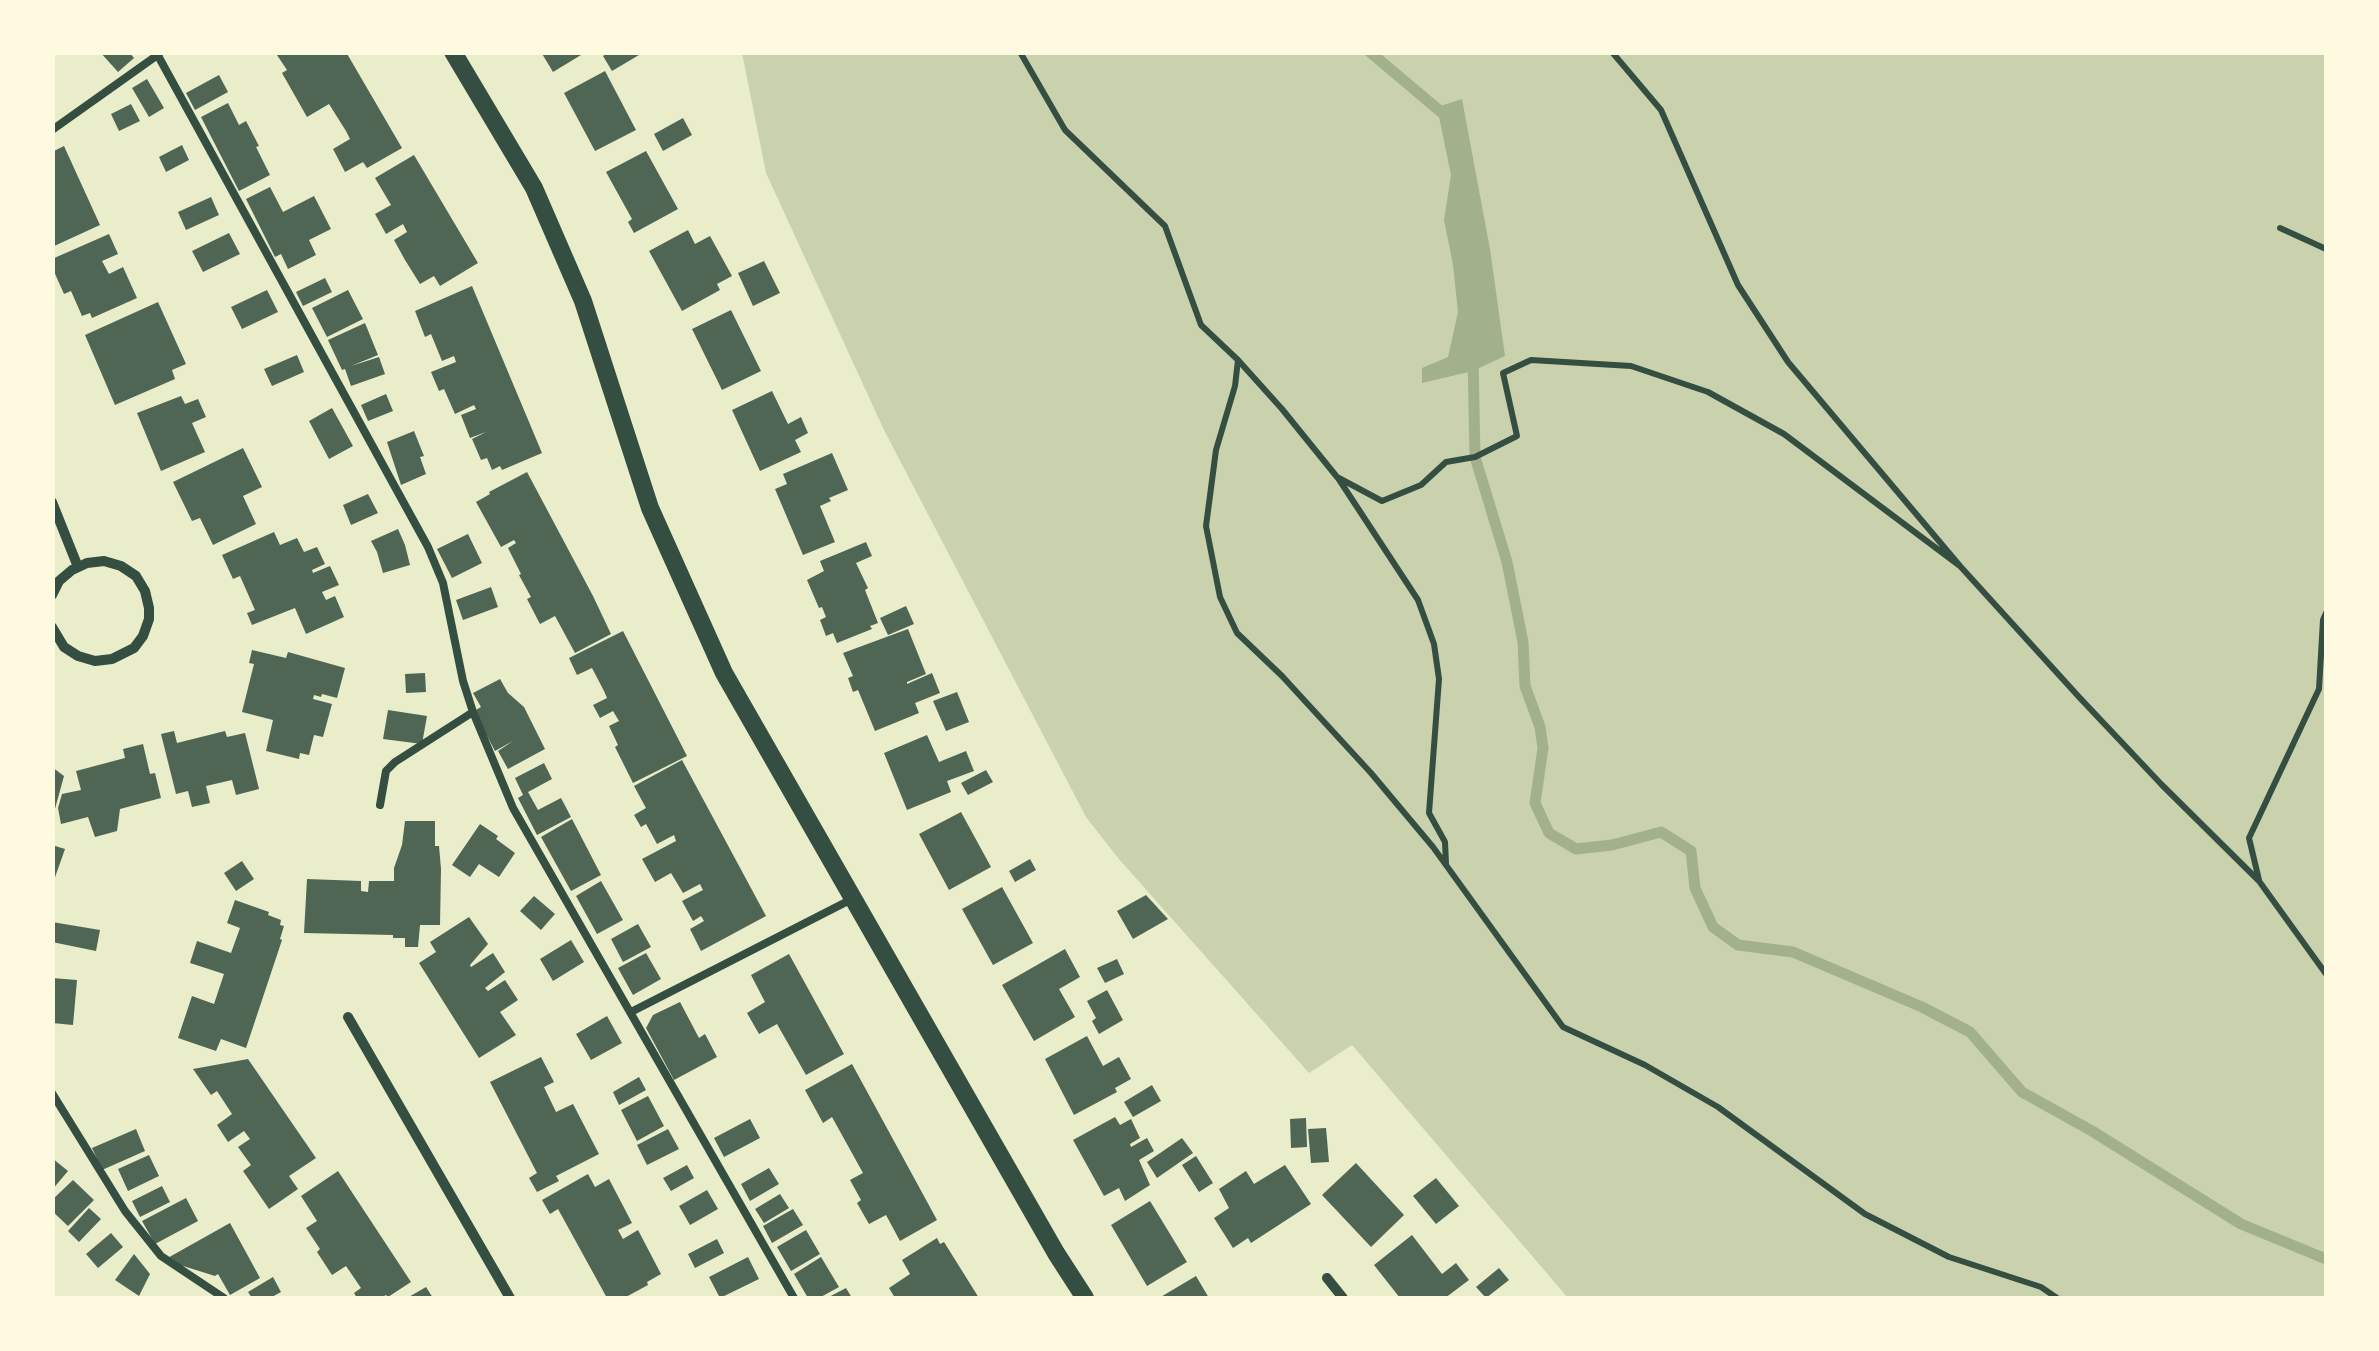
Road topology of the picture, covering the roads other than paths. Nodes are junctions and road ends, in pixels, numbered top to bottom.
1 (452, 52) edge
2 (159, 53) edge
3 (52, 130) edge
4 (52, 502) edge
5 (78, 567) junction
6 (52, 595) edge
7 (52, 627) edge
8 (472, 712) junction
9 (380, 806) dead end
10 (854, 897) junction
11 (631, 1012) junction
12 (348, 1017) dead end
13 (52, 1093) edge
14 (1327, 1278) dead end
15 (224, 1298) edge
16 (510, 1298) edge
17 (794, 1298) edge
18 (1085, 1298) edge
19 (1343, 1298) edge

1 - 10 street
2 - 3 lane
2 - 8 lane
4 - 5 street
5 - 6 street
5 - 7 street
8 - 9 lane
8 - 11 lane
10 - 11 lane
10 - 18 street
11 - 17 lane
12 - 16 street
13 - 15 lane
14 - 19 street

